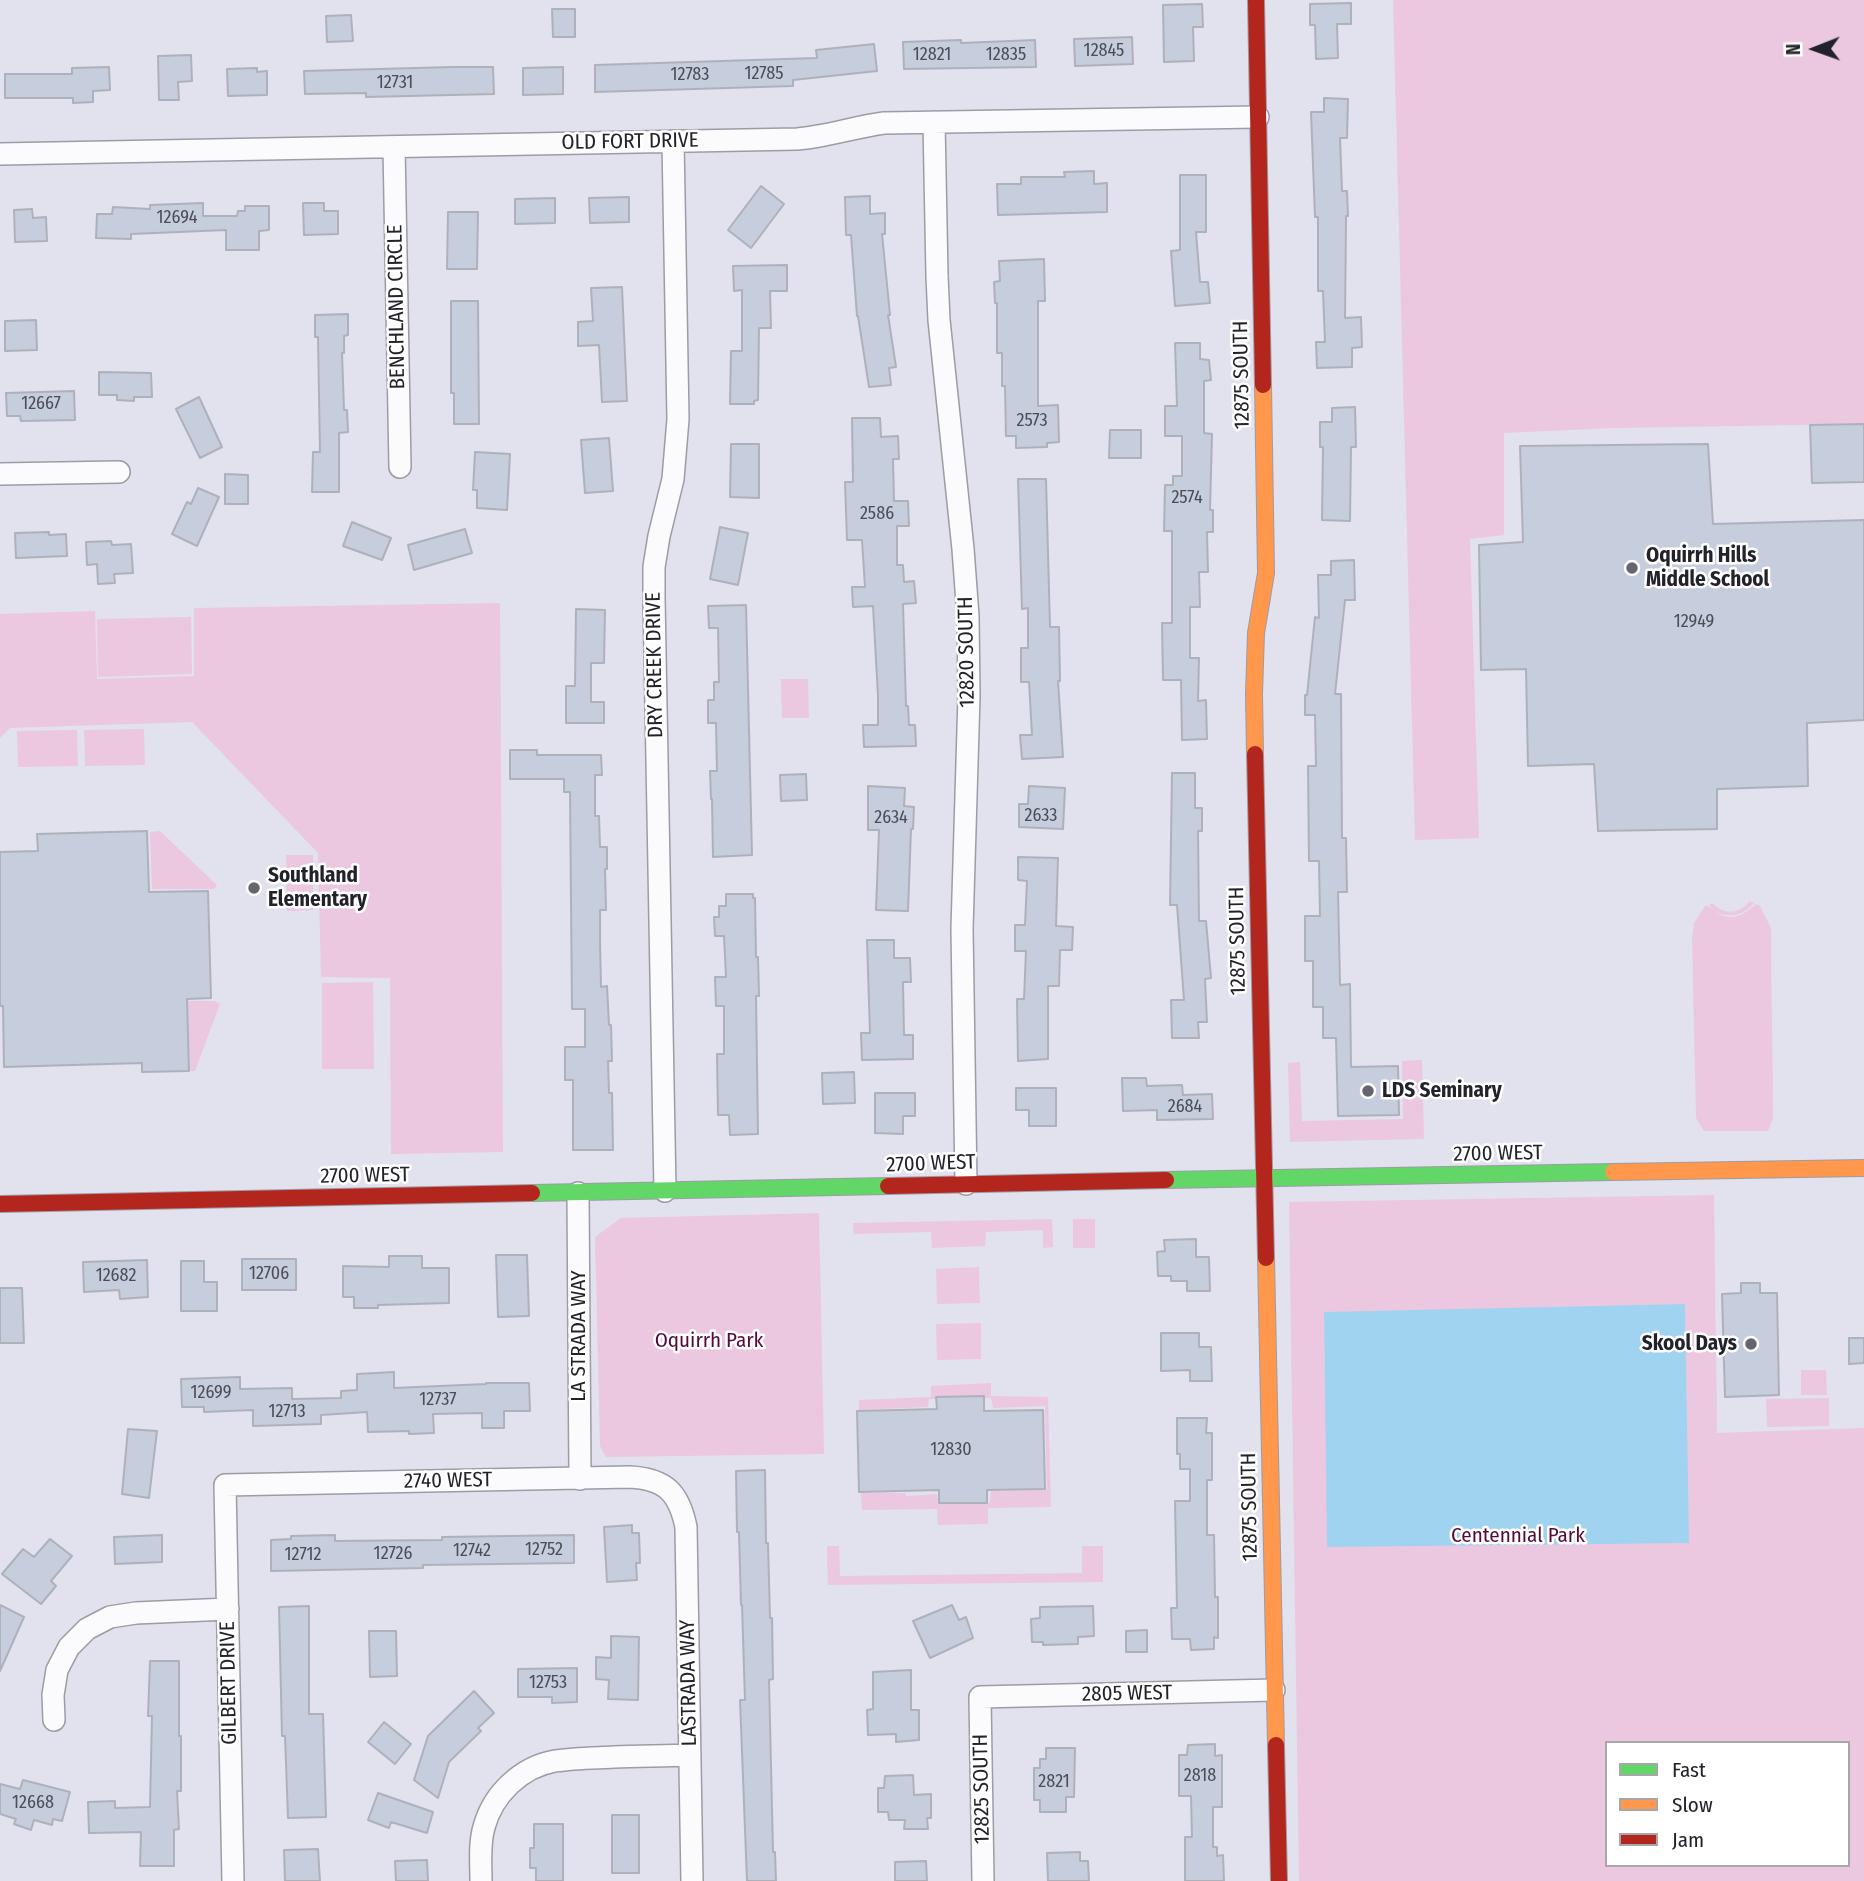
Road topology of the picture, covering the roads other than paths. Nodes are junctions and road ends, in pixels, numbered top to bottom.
1 (1256, 0) edge
2 (1258, 117) junction
3 (934, 122) junction
4 (673, 141) junction
5 (394, 147) junction
6 (0, 154) edge
7 (400, 467) dead end
8 (119, 472) dead end
9 (0, 474) edge
10 (1864, 1168) edge
11 (1263, 1179) junction
12 (966, 1184) junction
13 (664, 1191) junction
14 (578, 1193) junction
15 (0, 1204) edge
16 (580, 1479) junction
17 (225, 1485) joint
18 (669, 1489) joint
19 (228, 1609) junction
20 (1274, 1690) junction
21 (980, 1697) joint
22 (54, 1720) dead end
23 (690, 1755) junction
24 (233, 1881) edge
25 (481, 1881) edge
26 (692, 1881) edge
27 (983, 1881) edge
28 (1279, 1881) edge

1 - 2 street, 12875 SOUTH
2 - 3 street, OLD FORT DRIVE
2 - 11 street, 12875 SOUTH
3 - 4 street, OLD FORT DRIVE
3 - 12 street, 12820 SOUTH
4 - 5 street, OLD FORT DRIVE
4 - 13 street, DRY CREEK DRIVE
5 - 6 street, OLD FORT DRIVE
5 - 7 street, BENCHLAND CIRCLE
8 - 9 street
10 - 11 street, 2700 WEST
11 - 12 street, 2700 WEST
11 - 20 street, 12875 SOUTH
12 - 13 street, 2700 WEST
13 - 14 street, 2700 WEST
14 - 15 street, 2700 WEST
14 - 16 street, LA STRADA WAY
16 - 17 street, 2740 WEST
16 - 18 street, 2740 WEST
17 - 19 street, GILBERT DRIVE
18 - 23 street, LASTRADA WAY
19 - 22 street
19 - 24 street, GILBERT DRIVE
20 - 21 street, 2805 WEST
20 - 28 street, 12875 SOUTH
21 - 27 street, 12825 SOUTH
23 - 25 street
23 - 26 street, LASTRADA WAY

